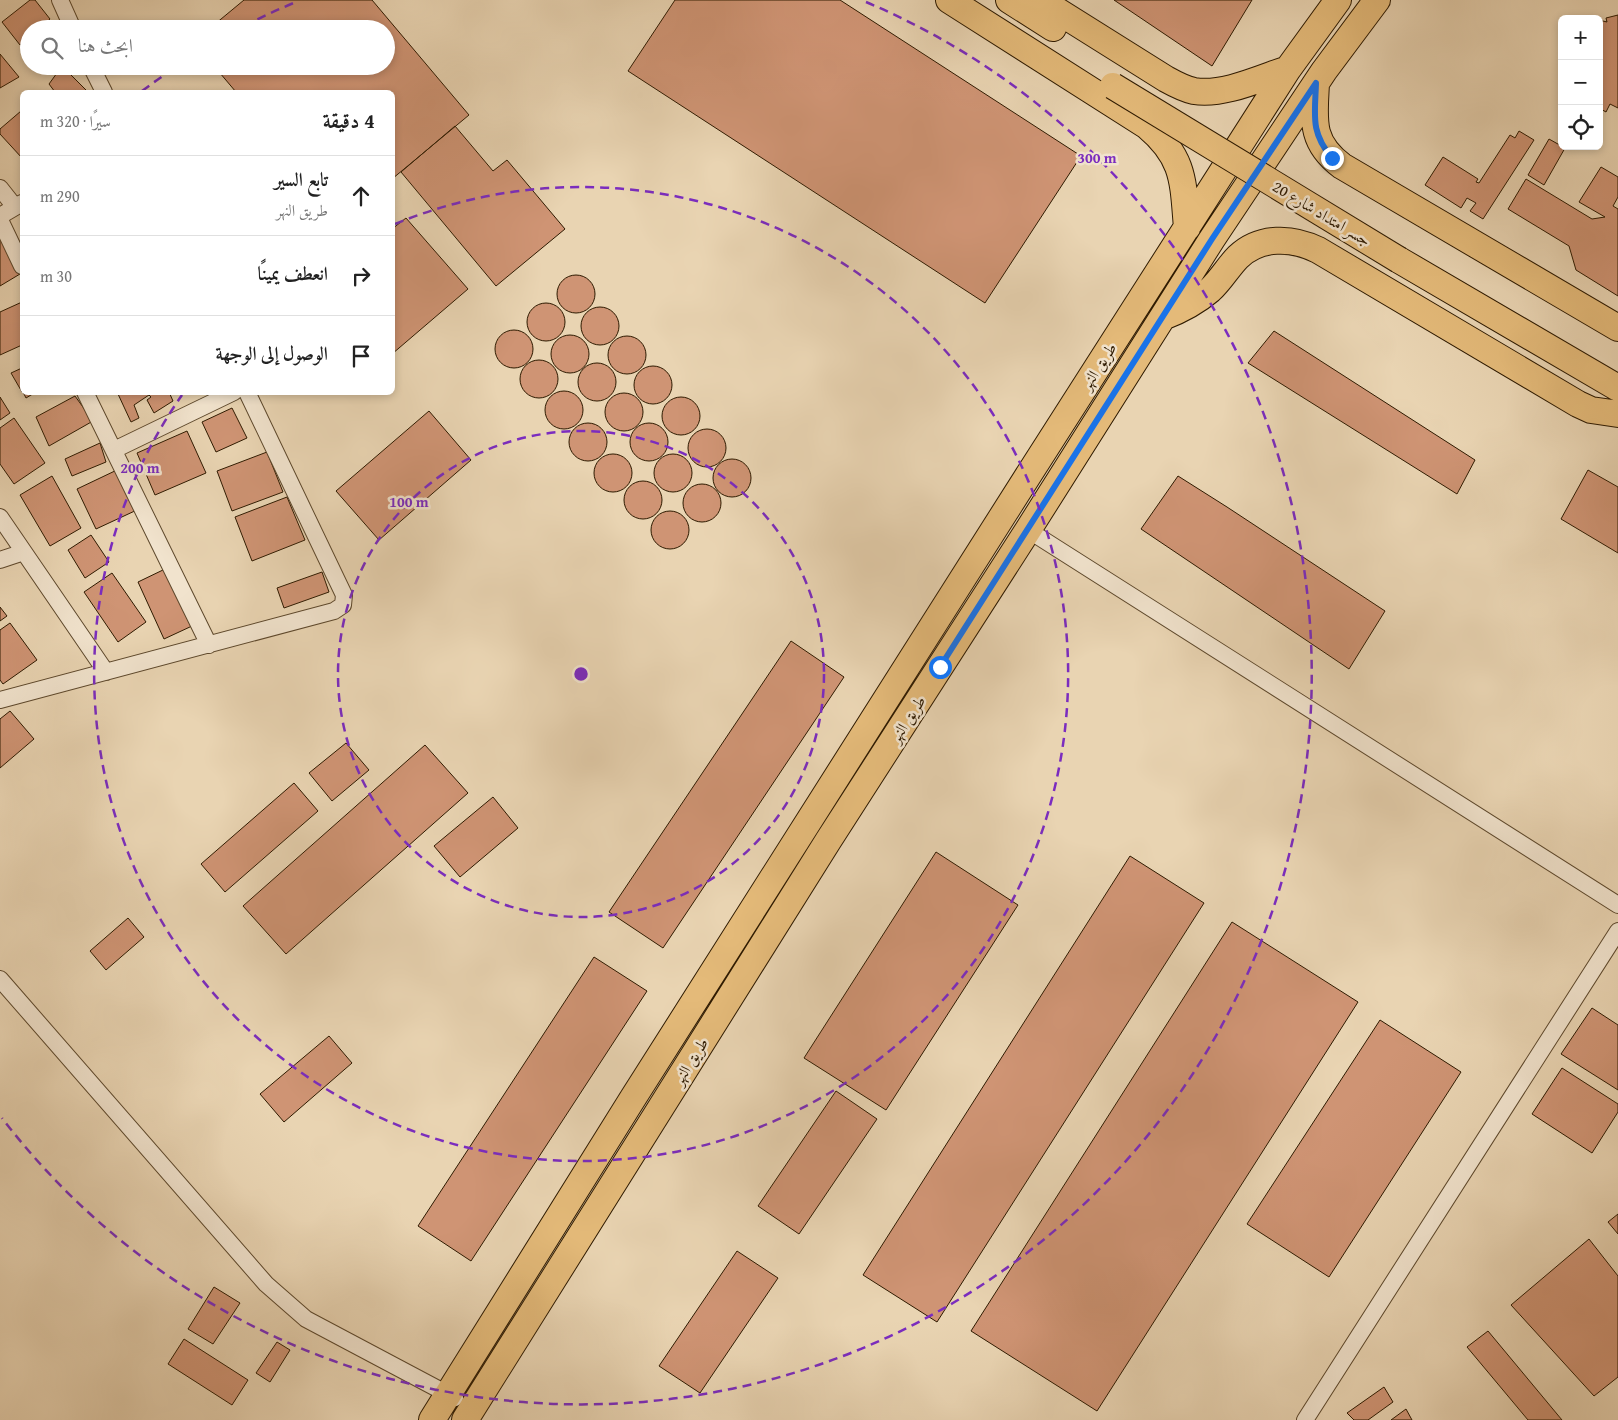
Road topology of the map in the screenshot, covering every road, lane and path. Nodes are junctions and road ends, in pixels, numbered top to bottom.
1 (60, 0) edge
2 (949, 0) edge
3 (978, 0) edge
4 (1009, 0) edge
5 (1040, 0) edge
6 (1338, 0) edge
7 (1376, 0) edge
8 (69, 20) edge
9 (1288, 69) junction
10 (96, 75) edge
11 (1117, 79) junction
12 (1316, 83) junction
13 (103, 90) edge
14 (0, 188) edge
15 (19, 205) edge
16 (0, 216) edge
17 (0, 220) edge
18 (1187, 228) junction
19 (1403, 253) junction
20 (20, 262) edge
21 (1163, 317) junction
22 (1618, 328) edge
23 (1618, 370) edge
24 (1618, 388) edge
25 (86, 395) edge
26 (228, 395) edge
27 (248, 395) edge
28 (1618, 414) edge
29 (114, 450) junction
30 (1, 521) edge
31 (1028, 530) junction
32 (24, 552) junction
33 (0, 560) edge
34 (209, 645) junction
35 (106, 672) junction
36 (0, 700) edge
37 (1618, 905) edge
38 (1618, 931) edge
39 (0, 979) edge
40 (448, 1394) junction
41 (468, 1414) edge
42 (432, 1420) edge
43 (1305, 1420) edge

1 - 8 street
2 - 18 main road
3 - 11 main road, جسر امتداد شارع 20
4 - 11 main road, جسر امتداد شارع 20
5 - 9 main road
6 - 9 main road, طريق النهر
7 - 12 main road, طريق النهر
9 - 18 main road, طريق النهر
10 - 13 street
11 - 19 main road, جسر امتداد شارع 20
12 - 21 main road, طريق النهر
12 - 22 main road
14 - 15 street
15 - 16 street
17 - 20 street
18 - 40 main road, طريق النهر
19 - 23 main road, جسر امتداد شارع 20
19 - 24 main road, جسر امتداد شارع 20
21 - 28 main road
21 - 31 main road, طريق النهر
25 - 29 street
26 - 29 street
27 - 34 street
29 - 34 street
30 - 32 street
31 - 37 street
31 - 41 main road, طريق النهر
32 - 33 street
32 - 35 street
34 - 35 street
35 - 36 street
38 - 43 street
39 - 40 street
40 - 41 street
40 - 42 main road, طريق النهر

